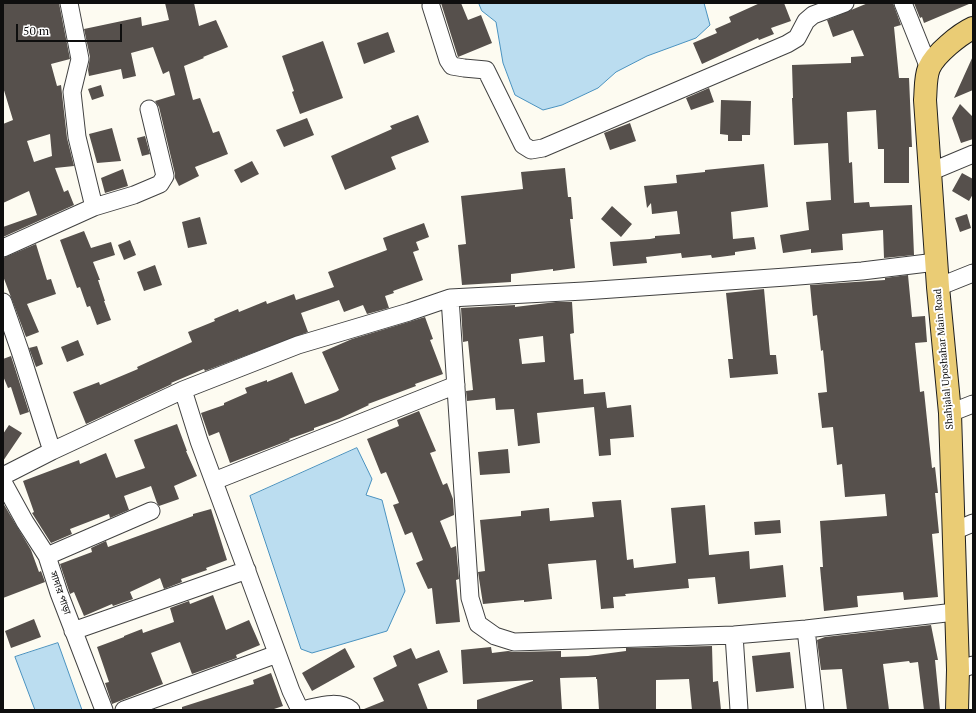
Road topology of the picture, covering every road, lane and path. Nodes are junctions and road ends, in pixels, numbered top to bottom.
1 (69, 3) edge
2 (845, 3) edge
3 (903, 3) edge
4 (431, 6) dead end
5 (973, 28) edge
6 (929, 68) junction
7 (149, 109) dead end
8 (973, 154) edge
9 (930, 172) junction
10 (94, 207) junction
11 (3, 248) edge
12 (936, 262) junction
13 (973, 273) edge
14 (938, 287) junction
15 (450, 298) junction
16 (3, 302) edge
17 (456, 385) junction
18 (182, 390) junction
19 (973, 404) edge
20 (950, 413) junction
21 (52, 451) junction
22 (3, 476) edge
23 (214, 481) junction
24 (3, 482) edge
25 (152, 511) dead end
26 (964, 527) edge
27 (47, 556) junction
28 (246, 570) junction
29 (955, 612) junction
30 (806, 629) junction
31 (73, 631) junction
32 (734, 635) junction
33 (278, 654) junction
34 (965, 668) edge
35 (104, 710) edge
36 (124, 710) edge
37 (301, 710) edge
38 (351, 710) edge
39 (739, 710) edge
40 (815, 710) edge
41 (957, 710) edge

1 - 10 street
2 - 4 street
3 - 6 street
5 - 6 main road
6 - 9 main road, Shahjalal Uposhahar Main Road
7 - 10 street
8 - 9 street
9 - 12 main road, Shahjalal Uposhahar Main Road
10 - 11 street
12 - 14 main road, Shahjalal Uposhahar Main Road
12 - 15 street
13 - 14 street
14 - 20 main road, Shahjalal Uposhahar Main Road
15 - 17 street
15 - 18 street
16 - 21 street
17 - 23 street
17 - 32 street
18 - 21 street
18 - 23 street
19 - 20 street
20 - 26 main road, Shahjalal Uposhahar Main Road
21 - 22 street
23 - 28 street
24 - 27 street, সাদার পাড়া
25 - 27 street
26 - 29 main road, Shahjalal Uposhahar Main Road
27 - 31 street, সাদার পাড়া
28 - 31 street
28 - 33 street
29 - 30 street
29 - 34 main road, Shahjalal Uposhahar Main Road
30 - 32 street
30 - 40 street
31 - 35 street, সাদার পাড়া
32 - 39 street
33 - 36 street
33 - 37 street
34 - 41 main road, Shahjalal Uposhahar Main Road
37 - 38 street

